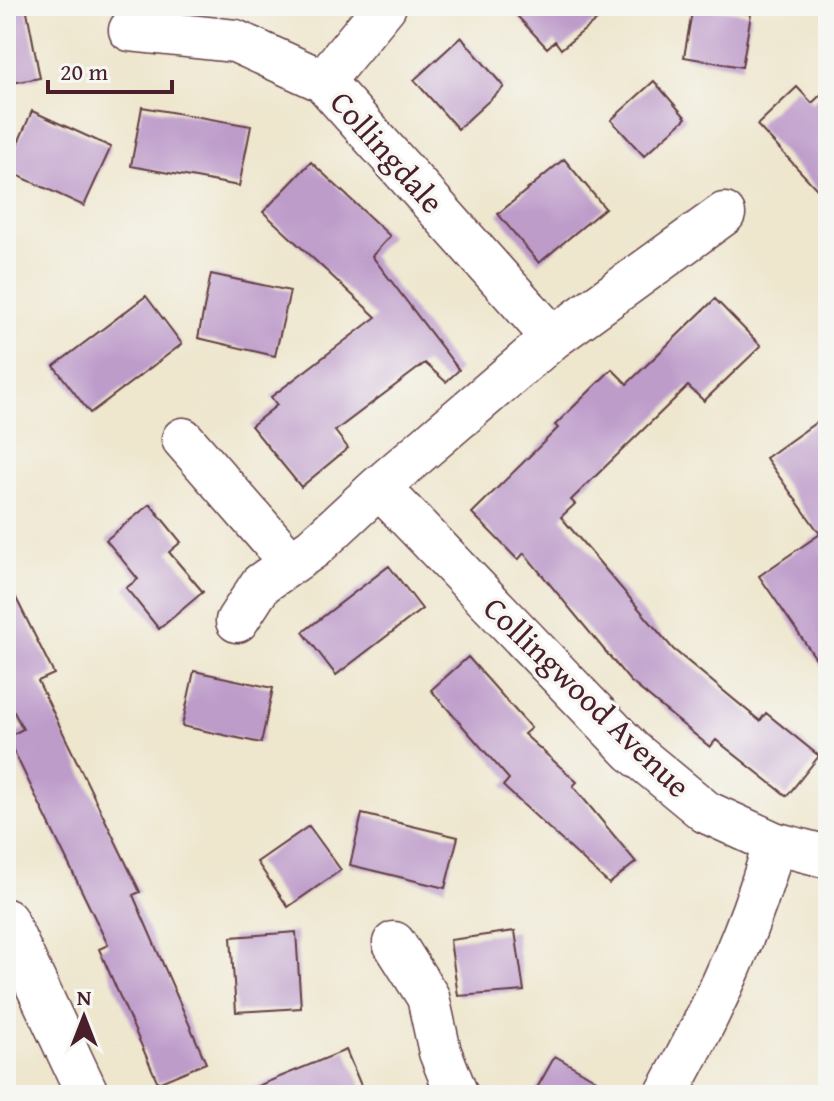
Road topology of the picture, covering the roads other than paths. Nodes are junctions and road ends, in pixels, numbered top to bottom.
1 (385, 6) edge
2 (130, 30) dead end
3 (323, 81) junction
4 (724, 214) dead end
5 (553, 338) junction
6 (183, 439) dead end
7 (379, 487) junction
8 (291, 563) junction
9 (237, 621) dead end
10 (774, 843) junction
11 (828, 857) edge
12 (6, 920) edge
13 (394, 943) dead end
14 (88, 1095) edge
15 (457, 1095) edge
16 (666, 1095) edge

1 - 3 street
2 - 3 street, Collingdale
3 - 5 street, Collingdale
4 - 5 street
5 - 7 street
6 - 8 street
7 - 8 street
7 - 10 street, Collingwood Avenue
8 - 9 street
10 - 11 street, Collingwood Avenue
10 - 16 street
12 - 14 street
13 - 15 street

